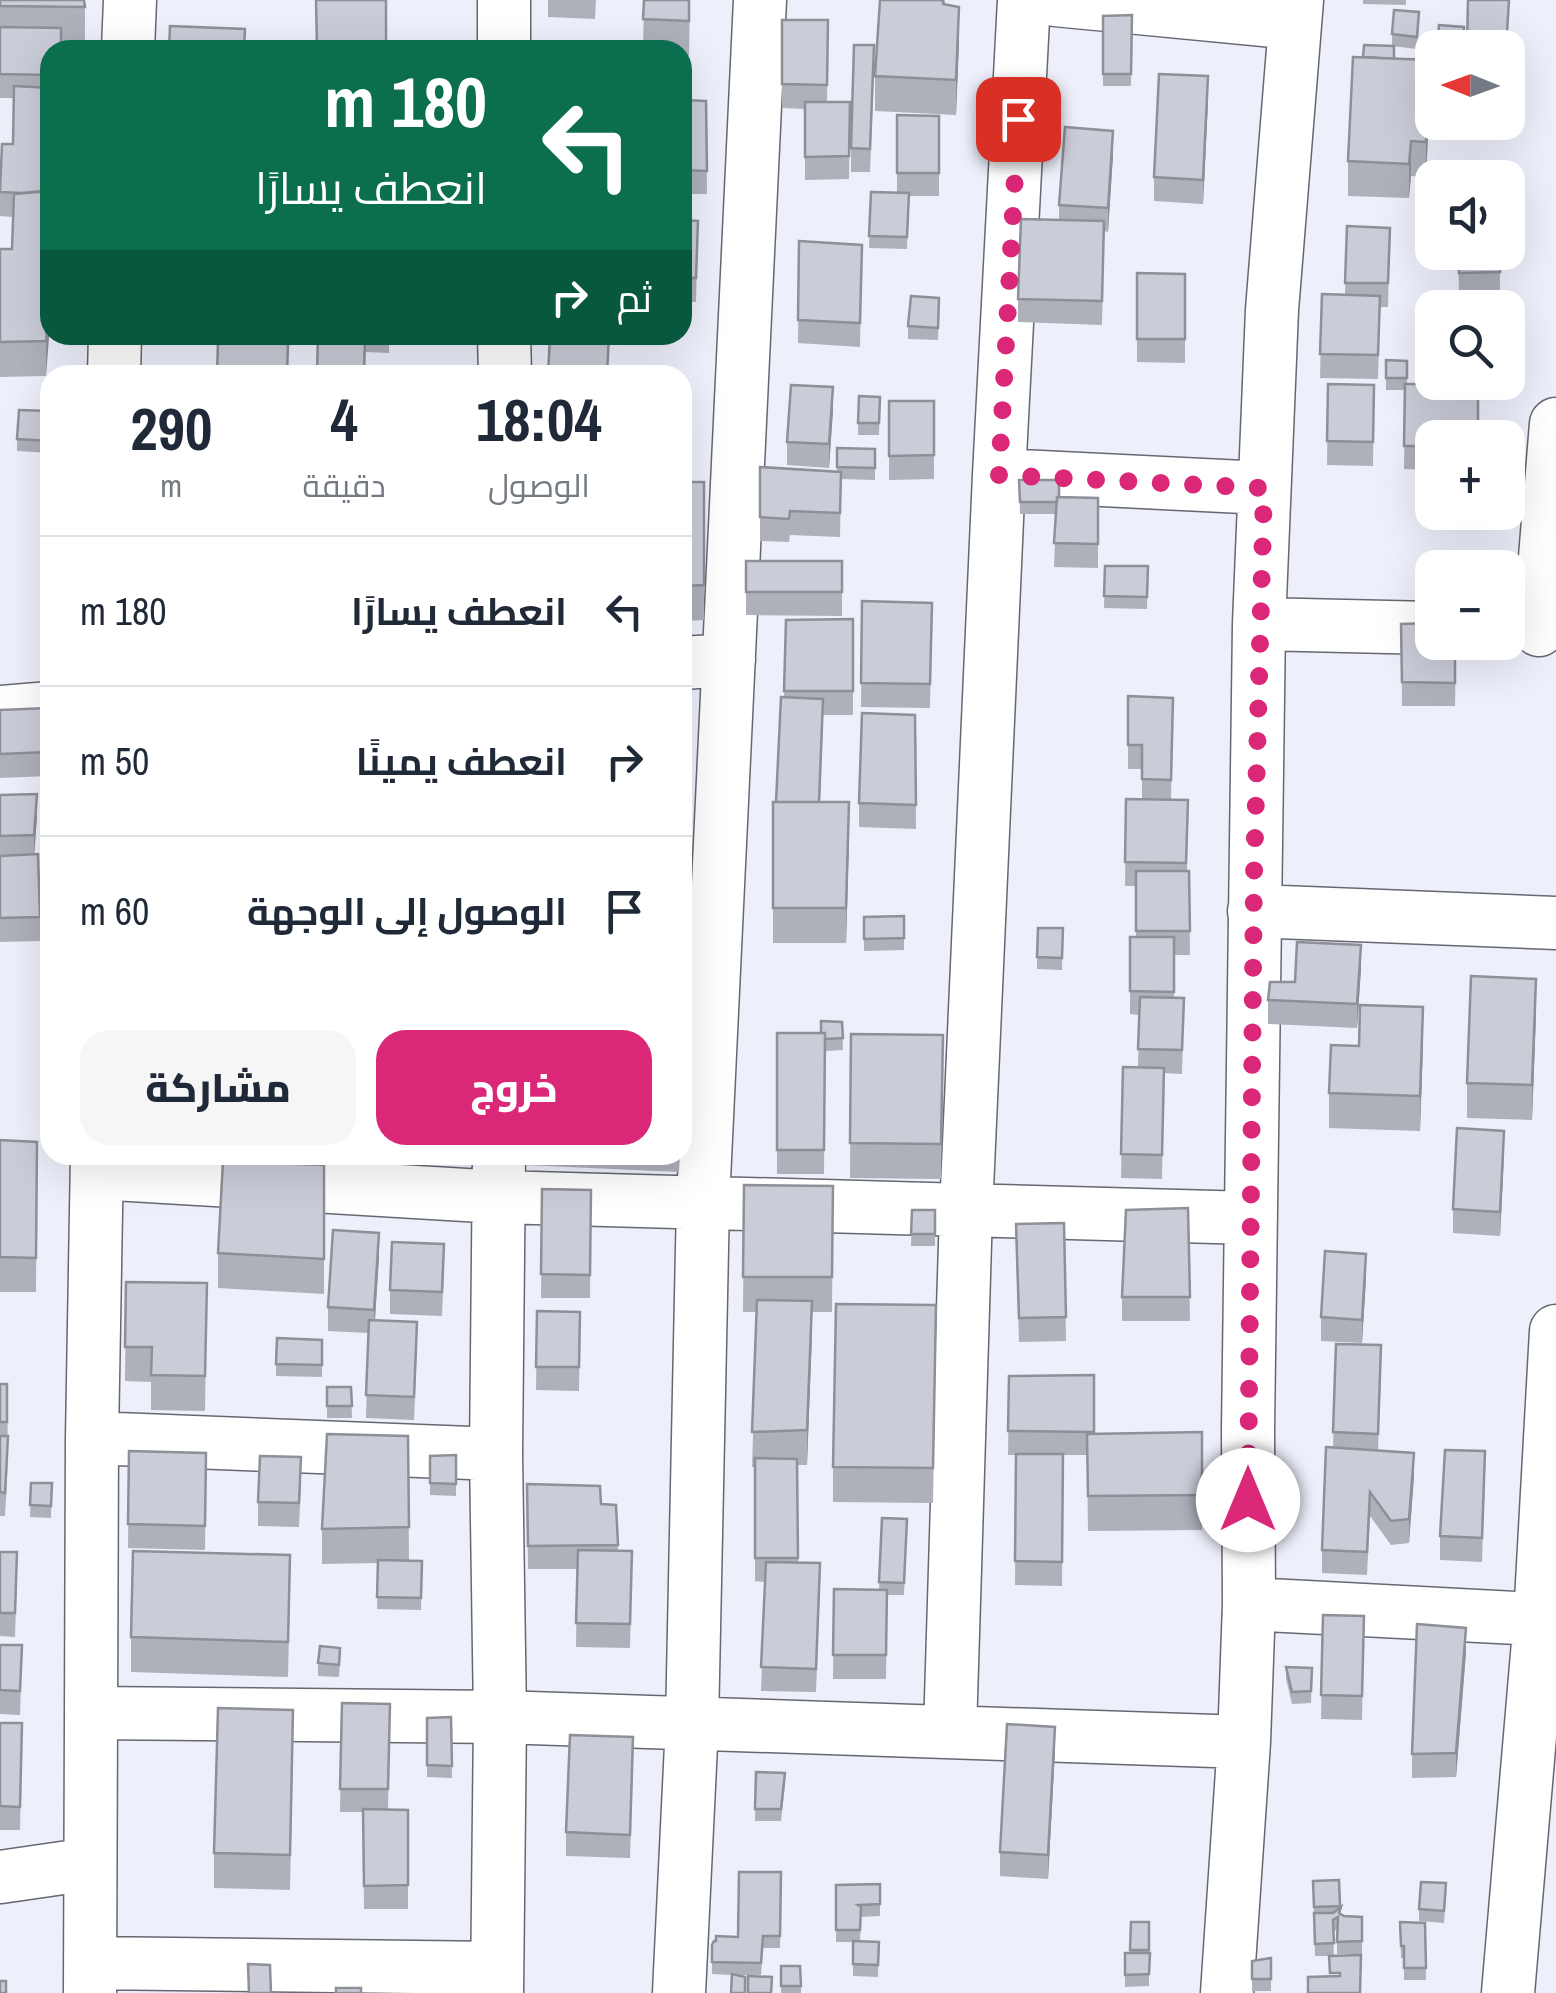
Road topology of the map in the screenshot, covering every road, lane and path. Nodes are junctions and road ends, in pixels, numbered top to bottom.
1 (130, 0) edge
2 (504, 0) edge
3 (760, 0) edge
4 (1024, 0) edge
5 (1055, 0) edge
6 (1296, 11) edge
7 (128, 40) edge
8 (504, 40) edge
9 (1556, 424) edge
10 (999, 475) junction
11 (1264, 488) junction
12 (1259, 624) junction
13 (1415, 628) edge
14 (1534, 630) edge
15 (706, 661) edge
16 (40, 709) edge
17 (0, 712) edge
18 (1254, 911) junction
19 (1556, 924) edge
20 (97, 1165) edge
21 (130, 1165) edge
22 (499, 1176) edge
23 (702, 1201) junction
24 (966, 1211) junction
25 (1252, 1218) junction
26 (1556, 1331) edge
27 (92, 1438) junction
28 (496, 1454) junction
29 (1249, 1604) junction
30 (1548, 1619) edge
31 (93, 1713) junction
32 (500, 1716) junction
33 (692, 1724) junction
34 (950, 1731) junction
35 (1244, 1742) junction
36 (90, 1864) junction
37 (0, 1877) edge
38 (90, 1978) edge
39 (497, 1981) edge
40 (679, 1993) edge
41 (1227, 1993) edge
42 (1508, 1993) edge

1 - 7 street
2 - 8 street
3 - 15 street
4 - 10 street
5 - 6 street
6 - 11 street
9 - 14 street
10 - 11 street
10 - 24 street
11 - 12 street
12 - 13 street
12 - 18 street
15 - 23 street
16 - 17 street
18 - 19 street
18 - 25 street
20 - 27 street
21 - 22 street
22 - 23 street
22 - 28 street
23 - 24 street
23 - 33 street
24 - 25 street
24 - 34 street
25 - 29 street
26 - 30 street
27 - 28 street
27 - 31 street
28 - 32 street
29 - 30 street
29 - 35 street
30 - 42 street
31 - 32 street
31 - 36 street
32 - 33 street
32 - 39 street
33 - 34 street
33 - 40 street
34 - 35 street
35 - 41 street
36 - 37 street
36 - 38 street
38 - 39 street

